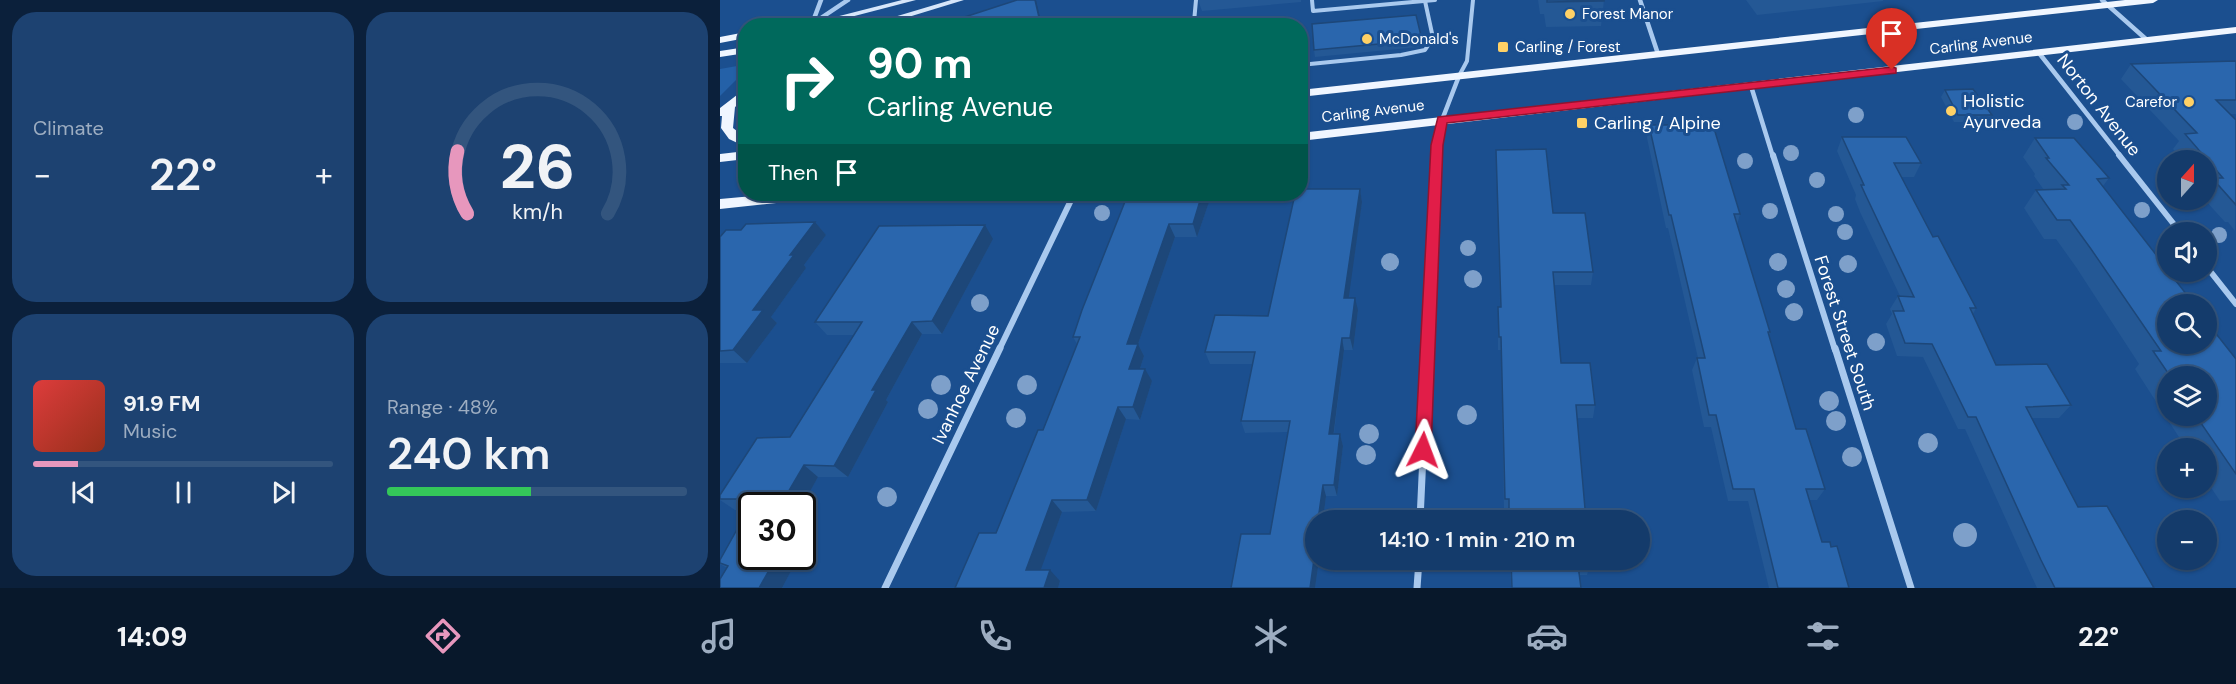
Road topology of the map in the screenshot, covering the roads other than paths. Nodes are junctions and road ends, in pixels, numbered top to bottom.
1 (821, 0) edge
2 (848, 0) edge
3 (912, 0) edge
4 (960, 0) edge
5 (1196, 0) edge
6 (1312, 0) edge
7 (1435, 0) edge
8 (1473, 0) edge
9 (1640, 0) edge
10 (2153, 0) edge
11 (1425, 1) edge
12 (2105, 2) edge
13 (812, 18) edge
14 (819, 18) edge
15 (837, 18) edge
16 (896, 18) edge
17 (1194, 18) edge
18 (2236, 30) edge
19 (738, 37) edge
20 (720, 40) edge
21 (2147, 40) junction
22 (738, 51) edge
23 (2039, 53) junction
24 (720, 54) edge
25 (1658, 54) junction
26 (1308, 64) edge
27 (1459, 76) junction
28 (1751, 86) junction
29 (1308, 93) edge
30 (738, 98) edge
31 (725, 110) edge
32 (1442, 120) junction
33 (1308, 136) edge
34 (738, 139) edge
35 (738, 156) edge
36 (720, 158) edge
37 (748, 201) edge
38 (1071, 201) edge
39 (720, 204) edge
40 (2172, 222) edge
41 (2217, 280) edge
42 (2236, 304) edge
43 (1420, 510) edge
44 (1418, 570) edge
45 (885, 588) edge
46 (1417, 588) edge
47 (1911, 588) edge

1 - 13 street
2 - 14 street
3 - 15 main road
4 - 16 main road
5 - 17 lane
6 - 11 lane
7 - 11 lane
8 - 27 lane
9 - 25 street
10 - 12 main road, Carling Avenue
11 - 26 lane
12 - 21 street
12 - 25 main road, Carling Avenue
18 - 21 main road, Carling Avenue
19 - 20 main road
21 - 23 main road, Carling Avenue
22 - 24 main road
23 - 28 main road, Carling Avenue
23 - 40 street, Norton Avenue
25 - 27 main road, Carling Avenue
27 - 29 main road, Carling Avenue
27 - 32 street
28 - 32 main road, Carling Avenue
28 - 47 street, Forest Street South
30 - 31 main road
31 - 34 main road
32 - 33 main road, Carling Avenue
32 - 43 street
35 - 36 main road
37 - 39 main road
38 - 45 street, Ivanhoe Avenue
41 - 42 street
44 - 46 street

